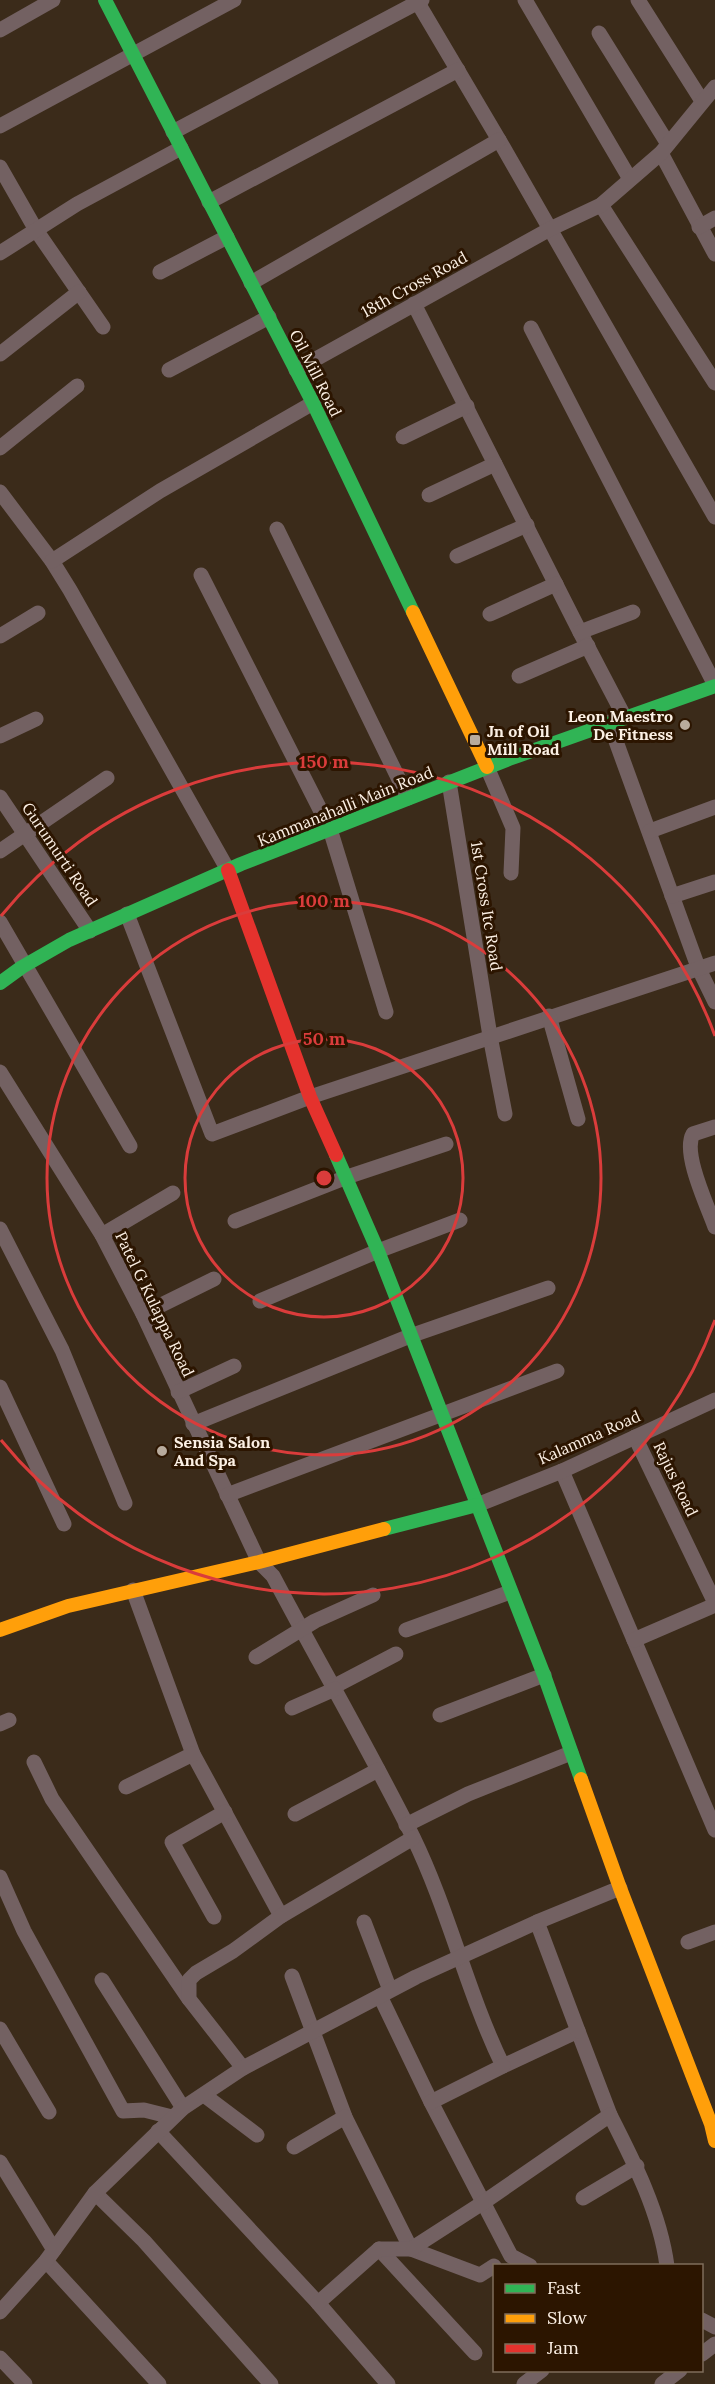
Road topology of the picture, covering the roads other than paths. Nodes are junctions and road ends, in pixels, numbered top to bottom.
1 (53, 0) edge
2 (105, 0) edge
3 (234, 0) edge
4 (525, 0) edge
5 (639, 0) edge
6 (420, 1) edge
7 (0, 30) edge
8 (599, 33) dead end
9 (133, 55) junction
10 (458, 70) junction
11 (715, 87) edge
12 (702, 101) junction
13 (0, 126) edge
14 (173, 132) junction
15 (499, 140) junction
16 (181, 148) junction
17 (664, 148) junction
18 (0, 167) edge
19 (630, 179) junction
20 (209, 202) junction
21 (601, 205) junction
22 (715, 218) edge
23 (699, 226) junction
24 (550, 229) junction
25 (36, 230) junction
26 (228, 237) junction
27 (0, 253) edge
28 (715, 254) edge
29 (160, 272) dead end
30 (251, 283) junction
31 (79, 292) junction
32 (414, 304) junction
33 (269, 318) junction
34 (103, 327) dead end
35 (531, 328) dead end
36 (0, 354) edge
37 (169, 370) dead end
38 (296, 370) junction
39 (715, 383) edge
40 (77, 386) dead end
41 (313, 403) junction
42 (467, 406) junction
43 (403, 437) dead end
44 (0, 448) edge
45 (495, 464) junction
46 (0, 492) edge
47 (429, 495) dead end
48 (715, 517) edge
49 (527, 525) junction
50 (277, 529) dead end
51 (457, 556) dead end
52 (52, 561) junction
53 (201, 575) dead end
54 (556, 584) junction
55 (633, 612) dead end
56 (38, 613) dead end
57 (490, 614) dead end
58 (580, 633) junction
59 (0, 636) edge
60 (588, 646) junction
61 (519, 676) dead end
62 (715, 686) edge
63 (624, 716) junction
64 (36, 719) dead end
65 (609, 722) junction
66 (0, 736) edge
67 (487, 767) junction
68 (107, 778) dead end
69 (449, 782) junction
70 (0, 797) edge
71 (408, 798) junction
72 (715, 807) edge
73 (330, 829) junction
74 (650, 831) junction
75 (26, 834) junction
76 (0, 851) edge
77 (228, 870) junction
78 (511, 873) dead end
79 (715, 882) edge
80 (672, 896) junction
81 (127, 914) junction
82 (0, 922) edge
83 (90, 931) junction
84 (25, 963) junction
85 (715, 963) edge
86 (698, 967) junction
87 (0, 983) edge
88 (715, 1002) edge
89 (386, 1012) dead end
90 (549, 1016) junction
91 (490, 1036) junction
92 (0, 1072) edge
93 (310, 1097) junction
94 (505, 1113) dead end
95 (578, 1119) dead end
96 (715, 1127) edge
97 (447, 1144) dead end
98 (129, 1146) dead end
99 (347, 1177) junction
100 (173, 1193) dead end
101 (460, 1220) dead end
102 (235, 1221) dead end
103 (715, 1227) edge
104 (0, 1229) edge
105 (102, 1235) junction
106 (378, 1251) junction
107 (214, 1279) dead end
108 (548, 1288) dead end
109 (260, 1301) dead end
110 (143, 1314) junction
111 (410, 1336) junction
112 (234, 1366) dead end
113 (557, 1371) dead end
114 (0, 1387) edge
115 (178, 1392) junction
116 (715, 1400) edge
117 (441, 1414) junction
118 (193, 1424) junction
119 (635, 1437) junction
120 (562, 1471) junction
121 (227, 1495) junction
122 (125, 1503) dead end
123 (477, 1505) junction
124 (64, 1524) dead end
125 (259, 1562) junction
126 (133, 1590) junction
127 (510, 1592) junction
128 (373, 1595) dead end
129 (715, 1604) edge
130 (0, 1630) edge
131 (302, 1630) junction
132 (406, 1630) dead end
133 (634, 1641) junction
134 (396, 1654) dead end
135 (256, 1657) dead end
136 (544, 1675) junction
137 (334, 1688) junction
138 (292, 1708) dead end
139 (440, 1715) dead end
140 (193, 1754) junction
141 (571, 1754) junction
142 (34, 1762) dead end
143 (378, 1770) junction
144 (126, 1787) dead end
145 (225, 1812) junction
146 (295, 1814) dead end
147 (406, 1825) junction
148 (715, 1830) edge
149 (413, 1838) junction
150 (0, 1877) edge
151 (620, 1888) junction
152 (281, 1916) junction
153 (214, 1917) dead end
154 (364, 1922) dead end
155 (537, 1922) junction
156 (715, 1932) edge
157 (688, 1942) dead end
158 (461, 1956) junction
159 (292, 1976) dead end
160 (102, 1980) dead end
161 (385, 1993) junction
162 (189, 1999) junction
163 (0, 2029) edge
164 (578, 2031) junction
165 (311, 2032) junction
166 (503, 2066) junction
167 (243, 2068) junction
168 (204, 2095) junction
169 (431, 2102) junction
170 (50, 2112) dead end
171 (177, 2112) junction
172 (610, 2115) junction
173 (345, 2117) junction
174 (713, 2122) edge
175 (158, 2131) junction
176 (257, 2135) dead end
177 (715, 2141) edge
178 (294, 2147) dead end
179 (0, 2162) edge
180 (637, 2166) junction
181 (95, 2193) junction
182 (583, 2198) dead end
183 (484, 2202) junction
184 (379, 2249) junction
185 (411, 2249) junction
186 (50, 2256) junction
187 (511, 2256) junction
188 (498, 2264) edge
189 (528, 2264) edge
190 (667, 2264) edge
191 (493, 2267) edge
192 (318, 2303) junction
193 (0, 2309) edge
194 (715, 2344) edge
195 (475, 2353) dead end
196 (703, 2353) edge
197 (0, 2358) edge
198 (539, 2372) edge
199 (677, 2372) edge
200 (26, 2384) edge
201 (159, 2384) edge
202 (271, 2384) edge
203 (388, 2384) edge
204 (524, 2384) edge
205 (662, 2384) edge

1 - 7 street
2 - 9 street, Oil Mill Road
3 - 9 street
4 - 19 street
5 - 12 street
6 - 10 street
6 - 14 street
8 - 17 street
9 - 13 street
9 - 14 street, Oil Mill Road
10 - 15 street
10 - 20 street
11 - 12 street, 18th Cross Road
12 - 17 street, 18th Cross Road
14 - 16 street, Oil Mill Road
15 - 24 street
15 - 30 street
16 - 20 street, Oil Mill Road
16 - 25 street
17 - 19 street, 18th Cross Road
17 - 23 street
18 - 25 street
19 - 21 street, 18th Cross Road
20 - 26 street, Oil Mill Road
21 - 24 street, 18th Cross Road
21 - 39 street
22 - 23 street
23 - 28 street
24 - 32 street, 18th Cross Road
24 - 48 street
25 - 27 street
25 - 31 street
26 - 29 street
26 - 30 street, Oil Mill Road
30 - 33 street, Oil Mill Road
31 - 34 street
31 - 36 street
32 - 38 street, 18th Cross Road
32 - 42 street
33 - 37 street
33 - 38 street, Oil Mill Road
35 - 62 street
38 - 41 street, Oil Mill Road
40 - 44 street
41 - 52 street
41 - 67 street, Oil Mill Road
42 - 43 street
42 - 45 street
45 - 47 street
45 - 49 street
46 - 52 street
49 - 51 street
49 - 54 street
50 - 71 street
52 - 77 street
53 - 73 street
54 - 57 street
54 - 58 street
55 - 58 street
56 - 59 street
58 - 60 street
60 - 61 street
60 - 63 street
62 - 63 street, Kammanahalli Main Road
63 - 65 street, Kammanahalli Main Road
64 - 66 street
65 - 67 street, Kammanahalli Main Road
65 - 74 street
67 - 69 street, Kammanahalli Main Road
67 - 78 street
68 - 75 street
69 - 71 street, Kammanahalli Main Road
69 - 91 street, 1st Cross Itc Road
70 - 75 street, Gurumurti Road
71 - 73 street, Kammanahalli Main Road
72 - 74 street
73 - 77 street, Kammanahalli Main Road
73 - 89 street
74 - 80 street
75 - 76 street
75 - 83 street, Gurumurti Road
77 - 81 street, Kammanahalli Main Road
77 - 93 street
79 - 80 street
80 - 86 street
81 - 83 street, Kammanahalli Main Road
81 - 93 street
82 - 84 street
83 - 84 street, Kammanahalli Main Road
84 - 87 street, Kammanahalli Main Road
84 - 98 street
85 - 86 street
86 - 88 street
86 - 90 street
90 - 91 street
90 - 95 street
91 - 93 street
91 - 94 street, 1st Cross Itc Road
92 - 105 street, Patel G Kulappa Road
93 - 99 street
96 - 103 street
97 - 99 street
99 - 102 street
99 - 106 street
100 - 105 street
101 - 106 street
104 - 122 street
105 - 110 street, Patel G Kulappa Road
106 - 109 street
106 - 111 street
107 - 110 street
108 - 111 street
110 - 115 street, Patel G Kulappa Road
111 - 117 street
111 - 118 street
112 - 115 street
113 - 117 street
114 - 124 street
115 - 118 street, Patel G Kulappa Road
116 - 119 street, Kalamma Road
117 - 121 street
117 - 123 street
118 - 121 street, Patel G Kulappa Road
119 - 120 street, Kalamma Road
119 - 129 street, Rajus Road
120 - 123 street, Kalamma Road
120 - 133 street
121 - 125 street, Patel G Kulappa Road
123 - 125 street
123 - 127 street
125 - 126 street
125 - 131 street, Patel G Kulappa Road
126 - 130 street
126 - 140 street
127 - 132 street
127 - 136 street
128 - 131 street
129 - 133 street
131 - 135 street
131 - 137 street, Patel G Kulappa Road
133 - 148 street
134 - 137 street
136 - 139 street
136 - 141 street
137 - 138 street
137 - 143 street, Patel G Kulappa Road
140 - 144 street
140 - 145 street
141 - 147 street
141 - 151 street
142 - 162 street
143 - 146 street
143 - 147 street, Patel G Kulappa Road
145 - 152 street
145 - 153 street
147 - 149 street, Patel G Kulappa Road
149 - 152 street
149 - 158 street, Patel G Kulappa Road
150 - 171 street
151 - 155 street
151 - 174 street
152 - 162 street
154 - 161 street
155 - 158 street
155 - 164 street
156 - 157 street
158 - 161 street
158 - 166 street, Patel G Kulappa Road
159 - 165 street
160 - 171 street
161 - 165 street
161 - 169 street
162 - 167 street
163 - 170 street
164 - 166 street
164 - 172 street
165 - 167 street
165 - 173 street
166 - 169 street
167 - 168 street
168 - 171 street
168 - 176 street
169 - 183 street
171 - 175 street
172 - 180 street
172 - 183 street
173 - 178 street
173 - 185 street
174 - 177 street
175 - 181 street
175 - 192 street
179 - 186 street
180 - 182 street
180 - 190 street
181 - 186 street
181 - 202 street
183 - 185 street
183 - 187 street
184 - 185 street
184 - 192 street
184 - 195 street
185 - 191 street
186 - 193 street
186 - 201 street
187 - 188 street
187 - 189 street
192 - 203 street
194 - 196 street
197 - 200 street
198 - 204 street
199 - 205 street

